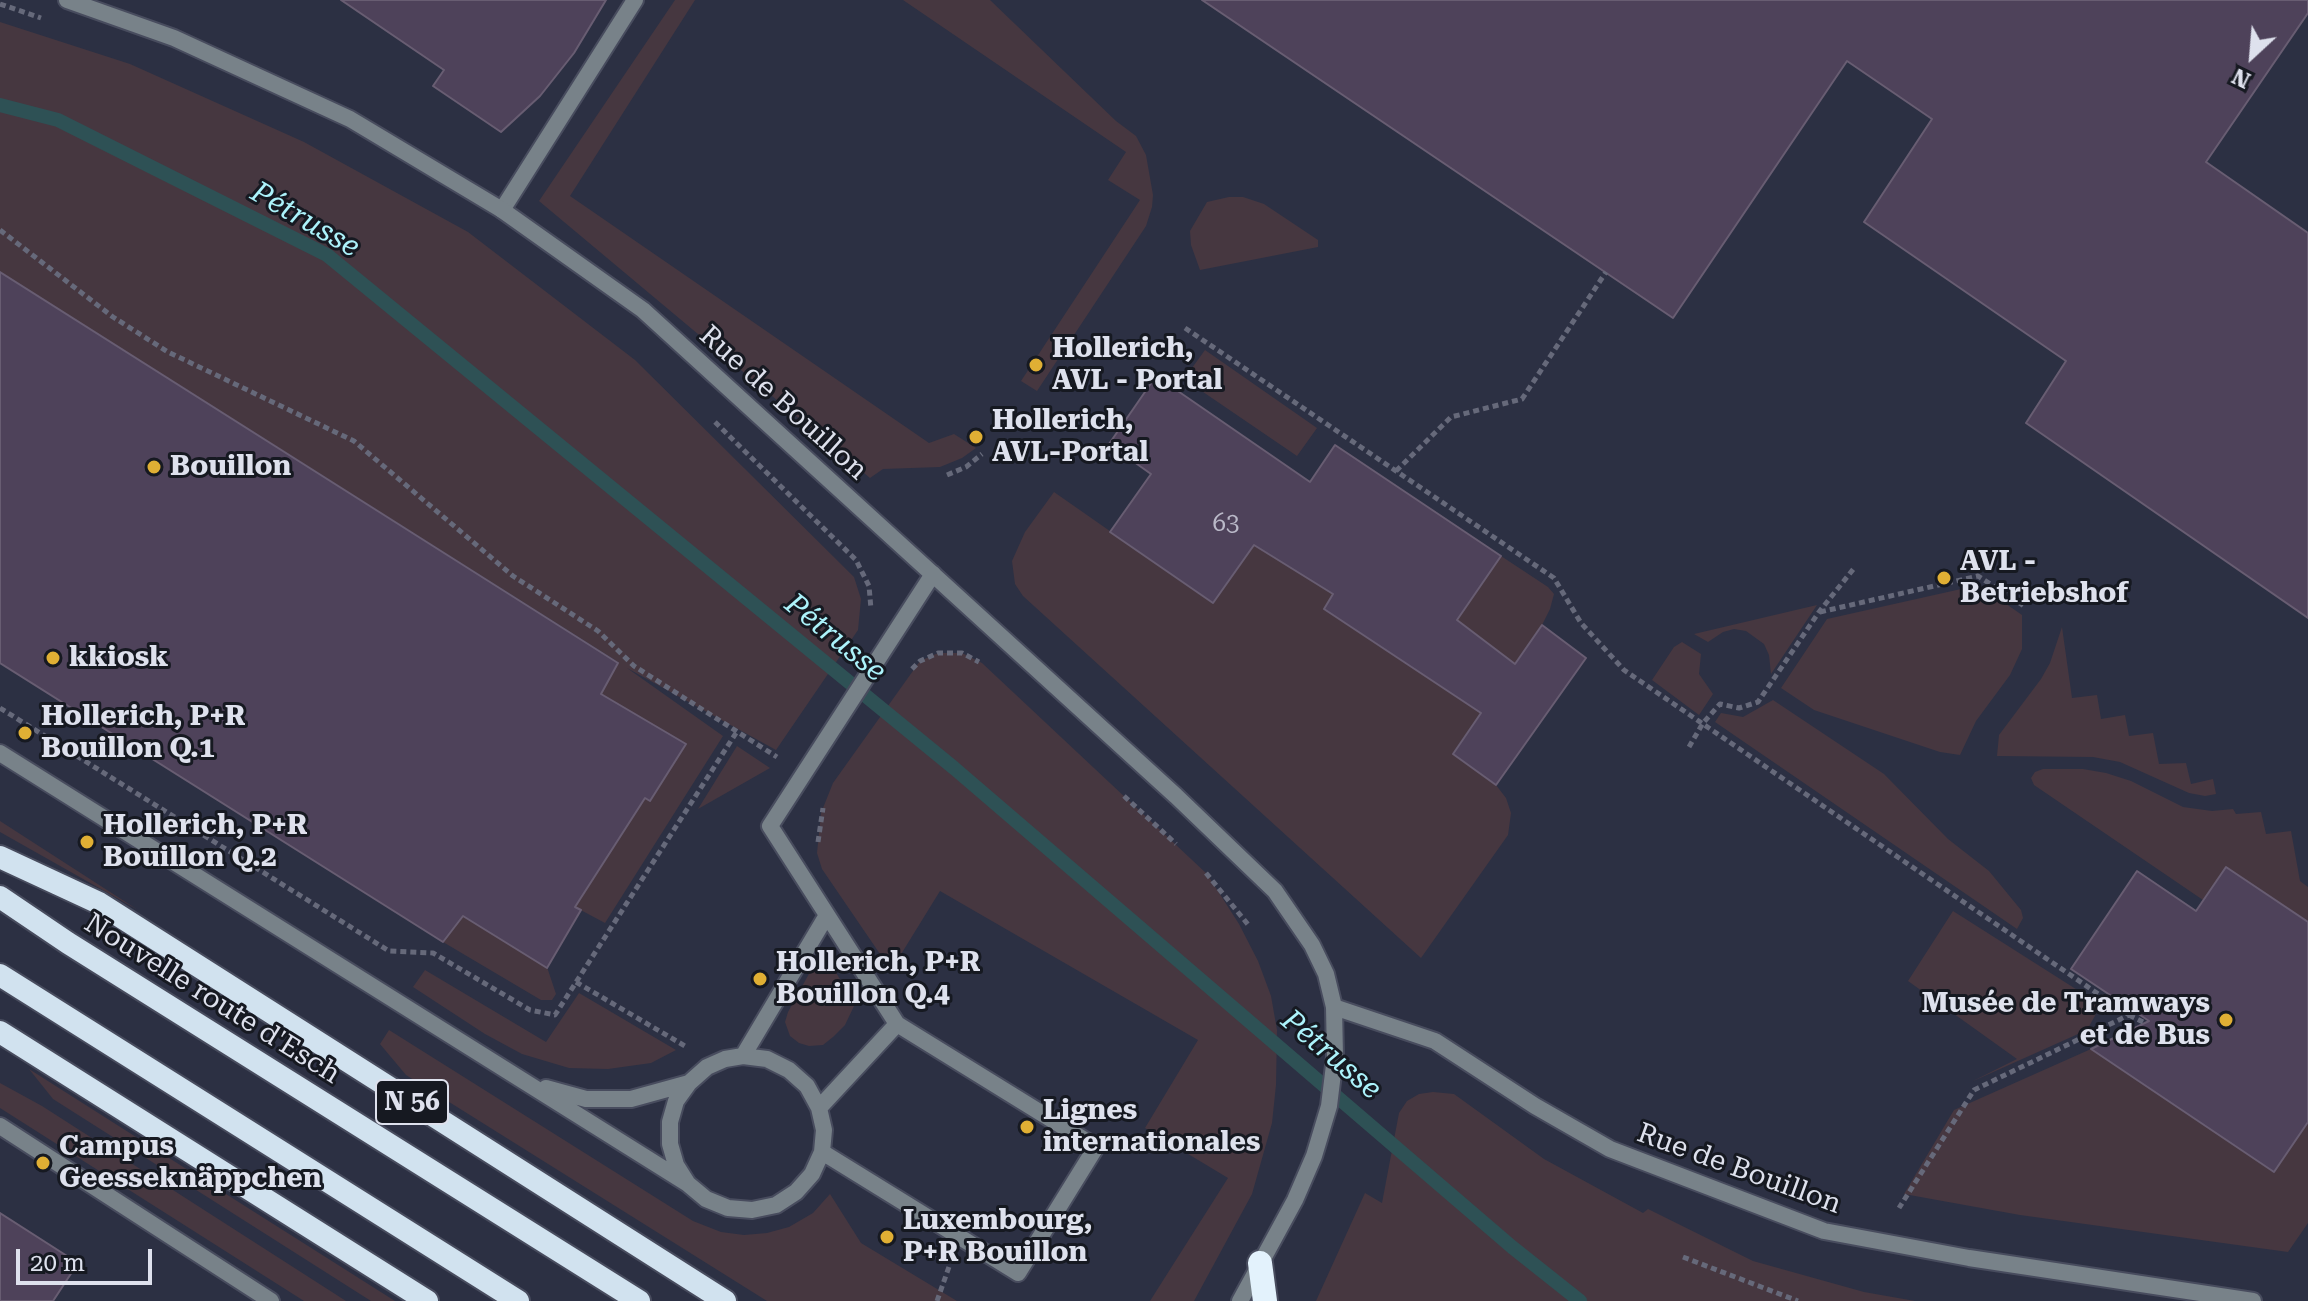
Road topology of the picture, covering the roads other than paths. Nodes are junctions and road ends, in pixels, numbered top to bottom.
1 (67, 0) edge
2 (635, 0) edge
3 (502, 210) junction
4 (933, 574) junction
5 (0, 753) edge
6 (0, 857) edge
7 (0, 897) edge
8 (827, 915) junction
9 (0, 975) edge
10 (1333, 1002) junction
11 (897, 1024) junction
12 (0, 1032) edge
13 (743, 1056) junction
14 (528, 1083) junction
15 (689, 1083) junction
16 (819, 1108) junction
17 (0, 1126) edge
18 (822, 1152) junction
19 (688, 1184) junction
20 (1260, 1263) junction
21 (266, 1300) edge
22 (427, 1301) edge
23 (518, 1301) edge
24 (639, 1301) edge
25 (725, 1301) edge
26 (1240, 1301) edge
27 (1265, 1301) edge
28 (2253, 1301) edge

1 - 3 street, Rue de Bouillon
2 - 3 street
3 - 4 street, Rue de Bouillon
4 - 8 street
4 - 10 street, Rue de Bouillon
5 - 14 street
6 - 25 highway, N 56
7 - 24 highway, Nouvelle route d'Esch / N 56
8 - 11 street
8 - 13 street
9 - 23 highway
10 - 20 street, Rue de Bouillon
10 - 28 street, Rue de Bouillon
11 - 16 street
11 - 18 street
12 - 22 highway
13 - 15 street
13 - 16 street
14 - 15 street
14 - 19 street
15 - 19 street
16 - 18 street
17 - 21 street
18 - 19 street
20 - 26 street, Rue de Bouillon
20 - 27 highway

